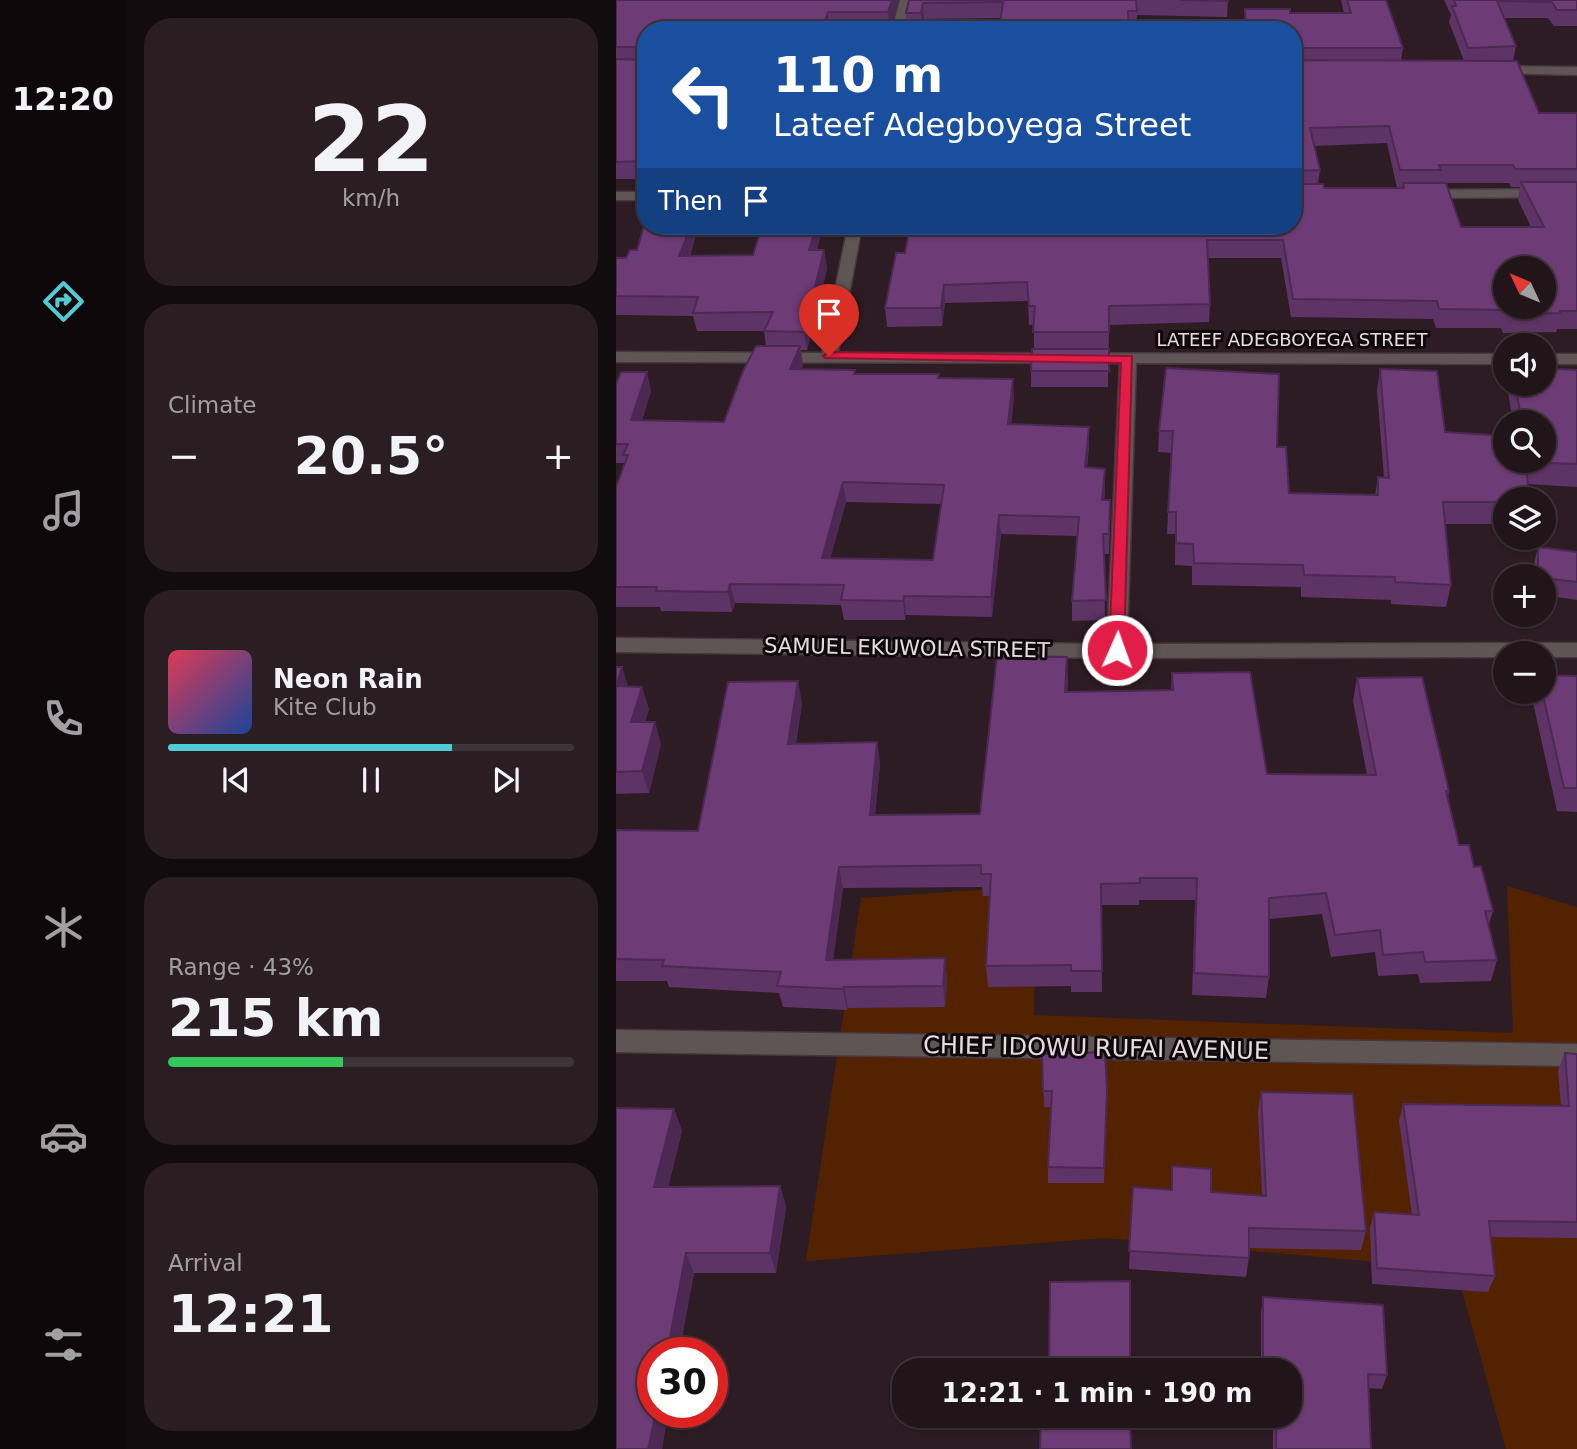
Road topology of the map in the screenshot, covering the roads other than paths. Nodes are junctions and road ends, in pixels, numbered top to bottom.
1 (906, 0) edge
2 (900, 21) edge
3 (1484, 70) edge
4 (1577, 71) edge
5 (1577, 193) edge
6 (1403, 194) edge
7 (616, 196) edge
8 (637, 196) edge
9 (853, 235) edge
10 (616, 356) edge
11 (829, 356) junction
12 (1128, 359) junction
13 (1493, 359) edge
14 (1556, 359) edge
15 (1577, 359) edge
16 (616, 645) edge
17 (1117, 650) junction
18 (1577, 650) edge
19 (616, 1041) edge
20 (1577, 1055) edge

1 - 2 street
3 - 4 street
5 - 6 street
7 - 8 street
9 - 11 street
10 - 11 street, LATEEF ADEGBOYEGA STREET
11 - 12 street, LATEEF ADEGBOYEGA STREET
12 - 13 street, LATEEF ADEGBOYEGA STREET
12 - 17 street
14 - 15 street
16 - 17 street, SAMUEL EKUWOLA STREET
17 - 18 street, SAMUEL EKUWOLA STREET
19 - 20 street, CHIEF IDOWU RUFAI AVENUE

